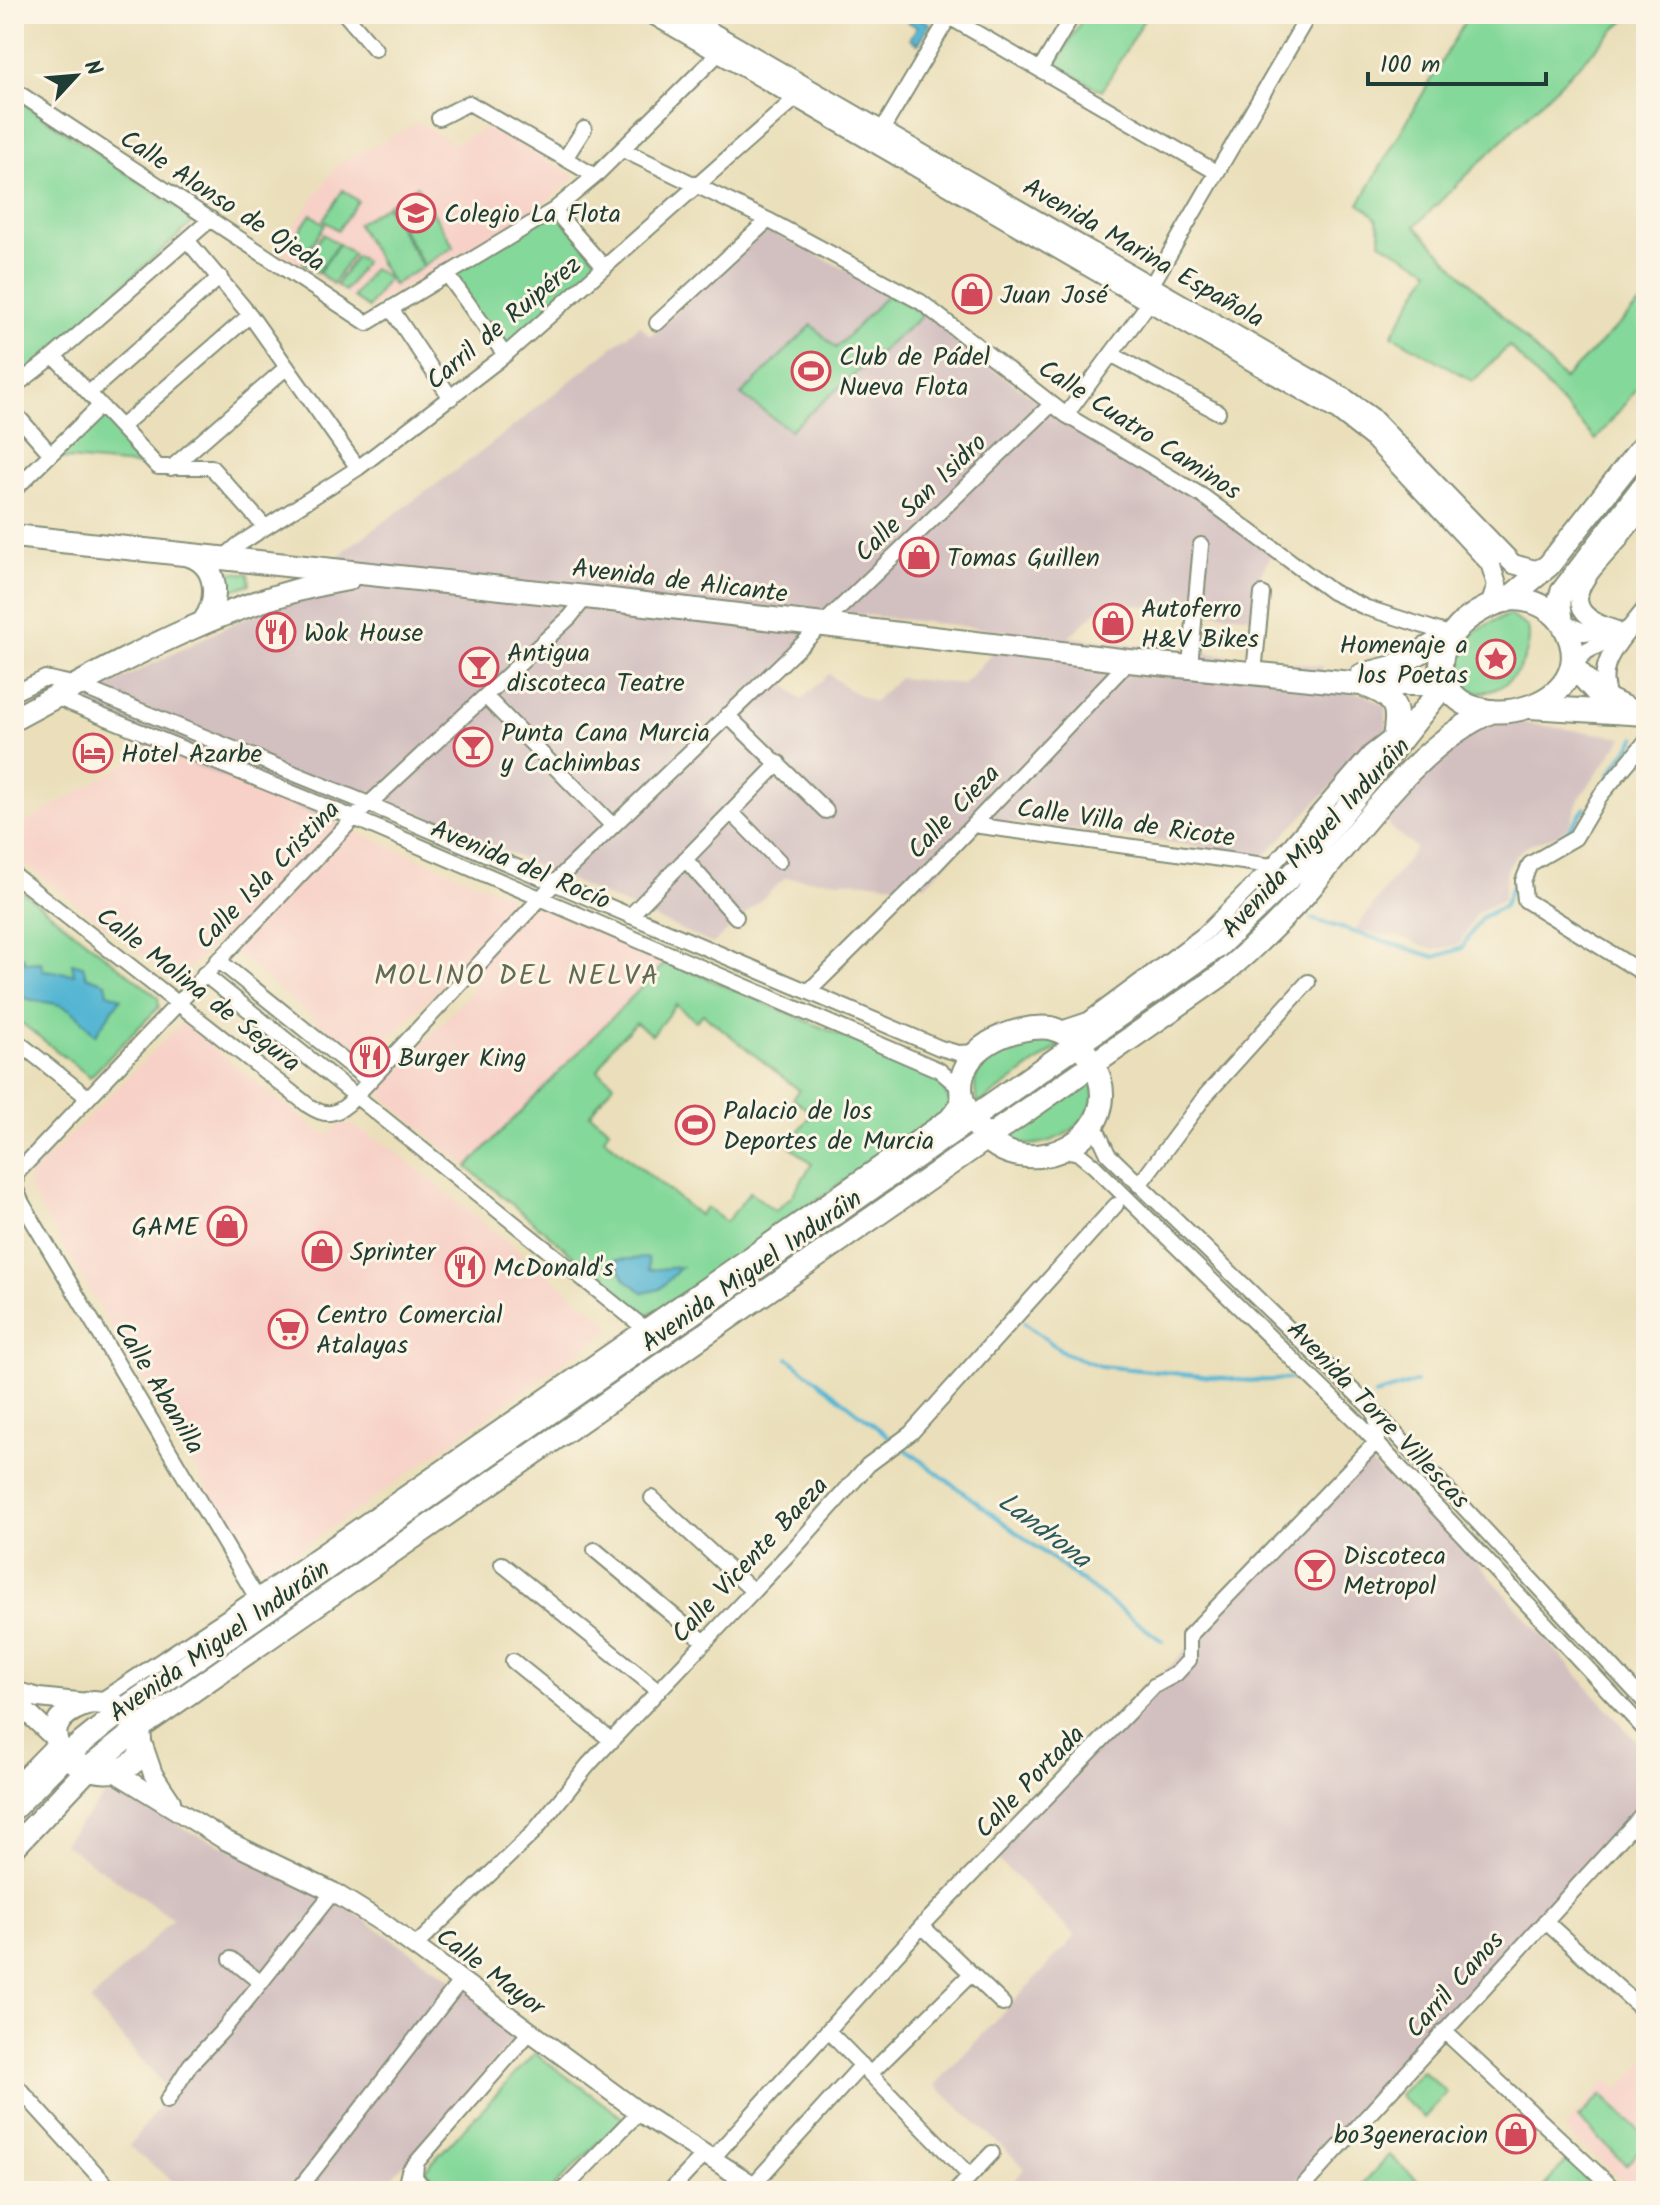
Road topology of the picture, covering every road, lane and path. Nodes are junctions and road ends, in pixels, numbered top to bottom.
1 (345, 14) edge
2 (652, 14) edge
3 (680, 14) edge
4 (1073, 14) edge
5 (1309, 14) edge
6 (946, 16) edge
7 (725, 48) junction
8 (375, 49) dead end
9 (1040, 70) junction
10 (14, 90) edge
11 (796, 98) junction
12 (439, 118) dead end
13 (584, 129) dead end
14 (882, 130) junction
15 (623, 150) junction
16 (566, 157) junction
17 (1216, 172) junction
18 (595, 176) junction
19 (700, 186) junction
20 (554, 210) junction
21 (211, 219) junction
22 (768, 220) junction
23 (187, 240) junction
24 (605, 268) junction
25 (447, 274) junction
26 (220, 277) junction
27 (1150, 294) junction
28 (392, 310) junction
29 (250, 315) junction
30 (657, 323) dead end
31 (1111, 354) junction
32 (505, 355) junction
33 (54, 356) junction
34 (287, 367) junction
35 (14, 383) edge
36 (89, 393) junction
37 (451, 398) junction
38 (1052, 404) junction
39 (101, 405) junction
40 (14, 412) edge
41 (1218, 412) dead end
42 (1066, 415) junction
43 (121, 427) junction
44 (1646, 442) edge
45 (50, 453) junction
46 (171, 468) junction
47 (358, 468) junction
48 (1646, 483) edge
49 (14, 490) edge
50 (1646, 506) edge
51 (1620, 516) junction
52 (265, 527) junction
53 (14, 536) edge
54 (1620, 539) junction
55 (1201, 545) dead end
56 (188, 555) junction
57 (222, 559) junction
58 (1549, 565) junction
59 (377, 575) junction
60 (213, 580) junction
61 (1262, 594) dead end
62 (586, 597) junction
63 (1498, 603) junction
64 (1646, 608) edge
65 (203, 623) junction
66 (1562, 623) junction
67 (822, 625) junction
68 (1630, 629) edge
69 (1452, 635) junction
70 (1129, 661) junction
71 (1572, 665) junction
72 (1190, 666) junction
73 (1254, 672) junction
74 (1350, 682) junction
75 (1445, 684) junction
76 (77, 685) junction
77 (14, 693) edge
78 (485, 696) junction
79 (55, 697) junction
80 (1611, 703) junction
81 (1529, 707) junction
82 (1493, 711) junction
83 (1646, 714) edge
84 (727, 715) junction
85 (14, 719) edge
86 (1646, 741) edge
87 (1394, 743) junction
88 (779, 763) junction
89 (369, 804) junction
90 (826, 811) dead end
91 (731, 812) junction
92 (354, 818) junction
93 (612, 825) junction
94 (973, 825) junction
95 (685, 859) junction
96 (779, 861) dead end
97 (1272, 866) junction
98 (14, 875) edge
99 (554, 884) junction
100 (541, 899) junction
101 (630, 916) junction
102 (736, 917) dead end
103 (218, 960) junction
104 (204, 974) junction
105 (1646, 975) edge
106 (1308, 982) dead end
107 (809, 992) junction
108 (177, 1002) junction
109 (801, 1011) junction
110 (1058, 1030) junction
111 (14, 1039) edge
112 (1080, 1045) junction
113 (977, 1052) junction
114 (1094, 1066) junction
115 (369, 1081) junction
116 (962, 1094) junction
117 (357, 1095) junction
118 (86, 1096) junction
119 (973, 1120) junction
120 (1094, 1124) junction
121 (987, 1140) junction
122 (1063, 1149) junction
123 (1139, 1185) junction
124 (22, 1203) joint
125 (1116, 1205) dead end
126 (643, 1327) junction
127 (1374, 1412) junction
128 (1376, 1442) junction
129 (652, 1498) dead end
130 (1459, 1503) junction
131 (595, 1550) dead end
132 (502, 1564) dead end
133 (753, 1591) junction
134 (255, 1595) junction
135 (705, 1642) junction
136 (513, 1661) dead end
137 (14, 1691) edge
138 (659, 1691) junction
139 (14, 1700) edge
140 (93, 1702) junction
141 (1646, 1703) edge
142 (123, 1710) junction
143 (1646, 1731) edge
144 (141, 1737) junction
145 (612, 1741) junction
146 (57, 1746) junction
147 (88, 1769) junction
148 (113, 1771) junction
149 (14, 1785) edge
150 (14, 1808) edge
151 (178, 1809) junction
152 (1646, 1811) edge
153 (14, 1847) edge
154 (333, 1892) junction
155 (1545, 1921) junction
156 (922, 1926) junction
157 (415, 1946) junction
158 (231, 1959) dead end
159 (971, 1974) junction
160 (461, 1980) junction
161 (261, 1983) junction
162 (1003, 2004) dead end
163 (1646, 2013) edge
164 (1444, 2031) junction
165 (829, 2032) junction
166 (529, 2033) junction
167 (866, 2070) junction
168 (17, 2093) edge
169 (167, 2101) dead end
170 (639, 2112) junction
171 (992, 2153) dead end
172 (708, 2157) junction
173 (416, 2162) junction
174 (970, 2176) junction
175 (303, 2184) dead end
176 (757, 2188) edge
177 (112, 2191) edge
178 (409, 2191) edge
179 (426, 2191) edge
180 (562, 2191) edge
181 (670, 2191) edge
182 (956, 2191) edge
183 (1299, 2191) edge
184 (1616, 2191) edge

1 - 8 street
2 - 7 main road
3 - 7 main road, Avenida Marina Española
4 - 9 street
5 - 17 street
6 - 9 street
6 - 14 street
7 - 11 main road, Avenida Marina Española
7 - 14 main road, Avenida Marina Española
7 - 15 street
9 - 17 street
10 - 21 street, Calle Alonso de Ojeda
11 - 19 street, Carril de Ruipérez
11 - 27 main road, Avenida Marina Española
12 - 16 street
13 - 16 street
14 - 27 main road, Avenida Marina Española
15 - 18 street
15 - 19 street, Calle Cuatro Caminos
16 - 18 street
17 - 27 street
18 - 20 street
19 - 22 street, Calle Cuatro Caminos
19 - 24 street, Carril de Ruipérez
20 - 24 street
20 - 25 street
21 - 23 street
21 - 28 street, Calle Alonso de Ojeda
22 - 30 street
22 - 38 street, Calle Cuatro Caminos
23 - 26 street
23 - 33 street
24 - 32 street, Carril de Ruipérez
25 - 28 street
25 - 32 street
26 - 29 street
26 - 36 street
27 - 31 street
27 - 58 main road, Avenida Marina Española
27 - 63 main road, Avenida Marina Española
28 - 37 street
29 - 34 street
29 - 43 street
31 - 41 street
31 - 42 street
32 - 37 street, Carril de Ruipérez
33 - 35 street
33 - 36 street
34 - 46 street
34 - 47 street
36 - 39 street
37 - 47 street, Carril de Ruipérez
38 - 42 street, Calle Cuatro Caminos
38 - 67 street, Calle San Isidro
39 - 43 street
39 - 45 street
40 - 45 street
42 - 69 street, Calle Cuatro Caminos
43 - 46 street
44 - 58 main road
45 - 49 street
46 - 52 street
47 - 52 street, Carril de Ruipérez
48 - 51 main road
50 - 51 street
50 - 54 street
51 - 54 street
51 - 66 main road
52 - 57 street, Carril de Ruipérez
53 - 56 main road, Avenida de Alicante
54 - 68 street
55 - 72 street
56 - 57 main road, Avenida de Alicante
56 - 60 main road
57 - 59 main road, Avenida de Alicante
57 - 60 main road
58 - 63 main road
59 - 62 main road, Avenida de Alicante
59 - 65 main road
60 - 65 main road
61 - 73 street
62 - 67 main road, Avenida de Alicante
62 - 78 street, Calle Isla Cristina
63 - 66 main road
63 - 69 main road
64 - 68 street
65 - 76 main road
66 - 68 street
66 - 71 main road
67 - 70 main road, Avenida de Alicante
67 - 84 street, Calle San Isidro
68 - 71 street
68 - 80 street
69 - 74 main road, Avenida de Alicante
69 - 75 main road
70 - 72 main road, Avenida de Alicante
70 - 94 street, Calle Cieza
71 - 80 main road
71 - 81 main road
72 - 73 main road, Avenida de Alicante
73 - 74 main road, Avenida de Alicante
74 - 75 main road, Avenida de Alicante
74 - 87 main road
75 - 82 main road
75 - 87 main road, Avenida Miguel Induráin
76 - 77 street, Avenida del Rocío
76 - 79 main road
76 - 89 street, Avenida del Rocío
78 - 89 street, Calle Isla Cristina
78 - 93 street
79 - 85 main road
79 - 92 street, Avenida del Rocío
80 - 83 main road
81 - 82 main road
81 - 83 main road
82 - 114 main road, Avenida Miguel Induráin
84 - 88 street
84 - 93 street, Calle San Isidro
86 - 105 street
87 - 97 street
87 - 112 main road, Avenida Miguel Induráin
88 - 90 street
88 - 91 street
89 - 92 street, Calle Isla Cristina
89 - 99 street, Avenida del Rocío
91 - 95 street
91 - 96 street
92 - 100 street, Avenida del Rocío
92 - 103 street, Calle Isla Cristina
93 - 99 street, Calle San Isidro
94 - 97 street, Calle Villa de Ricote
94 - 107 street, Calle Cieza
95 - 101 street
95 - 102 street
97 - 110 street
98 - 108 street, Calle Molina de Segura
99 - 100 street, Calle San Isidro
99 - 101 street, Avenida del Rocío
100 - 109 street, Avenida del Rocío
100 - 115 street, Calle San Isidro
101 - 107 street, Avenida del Rocío
103 - 104 street, Calle Isla Cristina
103 - 115 street
104 - 108 street, Calle Isla Cristina
104 - 117 street, Calle Molina de Segura
106 - 123 street
107 - 109 street
107 - 113 street, Avenida del Rocío
108 - 117 street, Calle Molina de Segura
108 - 118 street, Calle Isla Cristina
109 - 116 street, Avenida del Rocío
110 - 112 main road
110 - 113 main road
111 - 118 street
112 - 114 main road
112 - 119 main road, Avenida Miguel Induráin
113 - 116 main road
114 - 120 main road
114 - 121 main road, Avenida Miguel Induráin
115 - 117 street, Calle San Isidro
116 - 119 main road
116 - 126 street
117 - 126 street, Calle Molina de Segura
118 - 124 street, Calle Isla Cristina
119 - 121 main road
119 - 142 main road, Avenida Miguel Induráin
120 - 122 main road
120 - 123 street, Avenida Torre Villescas
121 - 122 main road
121 - 144 main road, Avenida Miguel Induráin
122 - 128 street, Avenida Torre Villescas
123 - 127 street, Avenida Torre Villescas
124 - 134 street, Calle Abanilla
125 - 133 street, Calle Vicente Baeza
126 - 134 street
127 - 128 street
127 - 130 street, Avenida Torre Villescas
128 - 130 street
128 - 143 street, Avenida Torre Villescas
128 - 156 street, Calle Portada
129 - 133 street
130 - 141 street, Avenida Torre Villescas
131 - 135 street
132 - 138 street
133 - 135 street, Calle Vicente Baeza
134 - 140 street
135 - 138 street, Calle Vicente Baeza
136 - 145 street
137 - 140 main road
138 - 145 street, Calle Vicente Baeza
139 - 146 main road
140 - 142 main road
140 - 146 main road
142 - 144 main road
142 - 146 main road, Avenida Miguel Induráin
144 - 147 main road, Avenida Miguel Induráin
144 - 148 main road
144 - 151 main road, Calle Mayor
145 - 157 street, Calle Vicente Baeza
146 - 147 main road
146 - 149 street
146 - 150 main road, Avenida Miguel Induráin
147 - 148 main road
147 - 153 main road, Avenida Miguel Induráin
148 - 151 main road, Calle Mayor
151 - 154 main road, Calle Mayor
152 - 155 street, Carril Canos
154 - 157 main road, Calle Mayor
154 - 161 street
155 - 163 street
155 - 164 street, Carril Canos
156 - 159 street
156 - 165 street, Calle Portada
157 - 160 main road, Calle Mayor
158 - 161 street
159 - 162 street
159 - 167 street
160 - 166 main road, Calle Mayor
160 - 175 street
161 - 169 street
164 - 183 street, Carril Canos
164 - 184 street
165 - 167 street
165 - 172 street, Calle Portada
166 - 170 main road, Calle Mayor
166 - 173 street
167 - 174 street
167 - 176 street
168 - 177 street
170 - 172 main road, Calle Mayor
170 - 180 street
171 - 174 street
172 - 176 main road, Calle Mayor
172 - 181 street, Calle Portada
173 - 178 street
173 - 179 street
174 - 182 street

